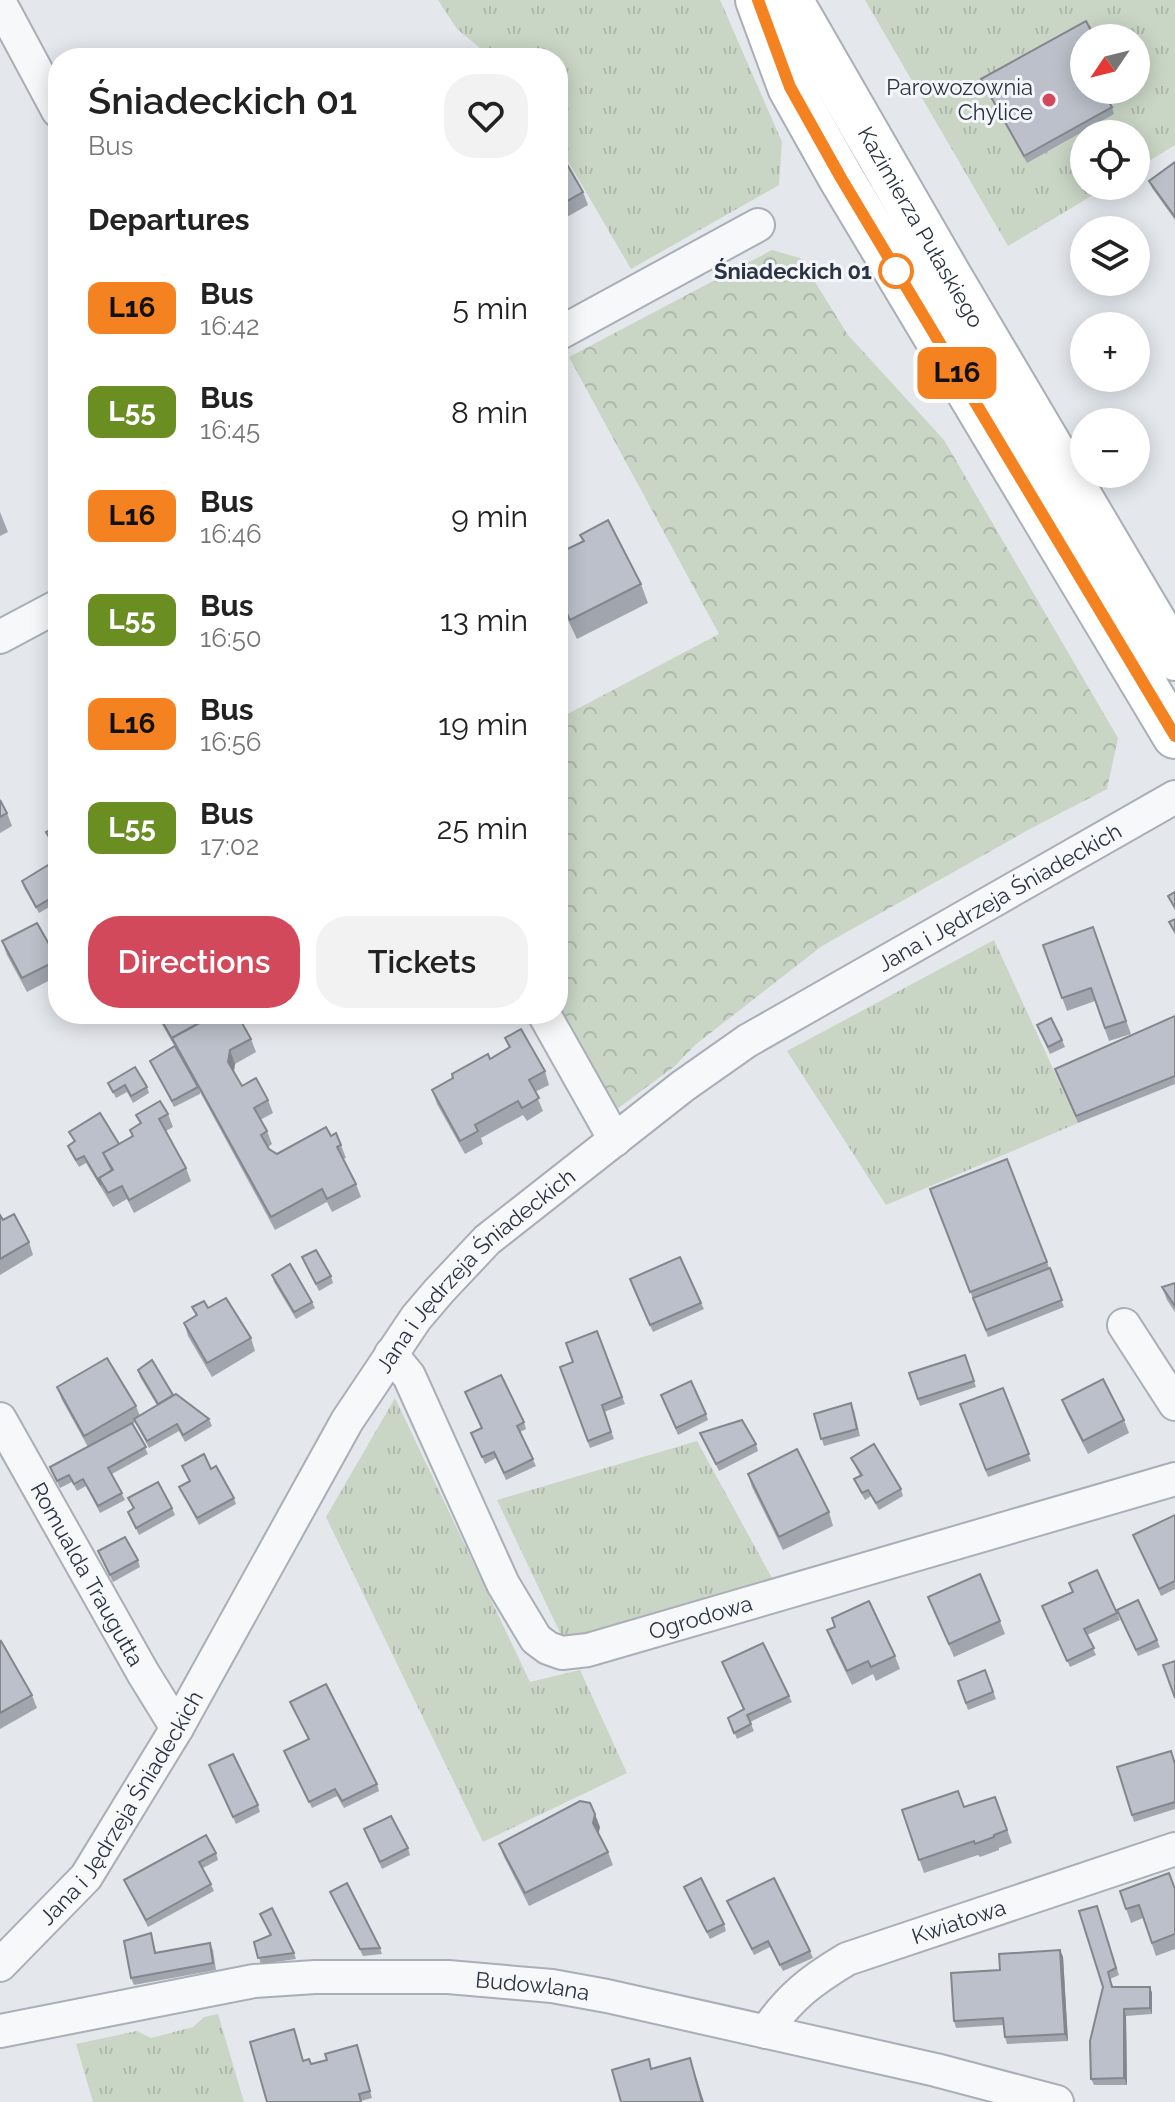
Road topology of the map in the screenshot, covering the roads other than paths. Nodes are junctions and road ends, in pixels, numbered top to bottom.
1 (758, 0) edge
2 (790, 0) edge
3 (0, 3) edge
4 (48, 92) edge
5 (758, 225) dead end
6 (568, 329) edge
7 (48, 611) edge
8 (0, 637) edge
9 (1175, 658) edge
10 (1175, 736) edge
11 (1175, 797) edge
12 (550, 1024) edge
13 (615, 1140) junction
14 (1124, 1325) dead end
15 (391, 1354) junction
16 (1175, 1404) edge
17 (0, 1419) edge
18 (1175, 1479) edge
19 (177, 1728) junction
20 (1175, 1849) edge
21 (0, 1965) edge
22 (0, 2031) edge
23 (766, 2032) junction
24 (1057, 2102) edge

1 - 10 main road, Kazimierza Pułaskiego
2 - 9 main road, Kazimierza Pułaskiego
3 - 4 street
5 - 6 street
7 - 8 street
11 - 13 street, Jana i Jędrzeja Śniadeckich
12 - 13 street
13 - 15 street, Jana i Jędrzeja Śniadeckich
14 - 16 street
15 - 18 street, Ogrodowa
15 - 19 street, Jana i Jędrzeja Śniadeckich
17 - 19 street, Romualda Traugutta
19 - 21 street, Jana i Jędrzeja Śniadeckich
20 - 23 street, Kwiatowa
22 - 23 street, Budowlana
23 - 24 street, Budowlana

